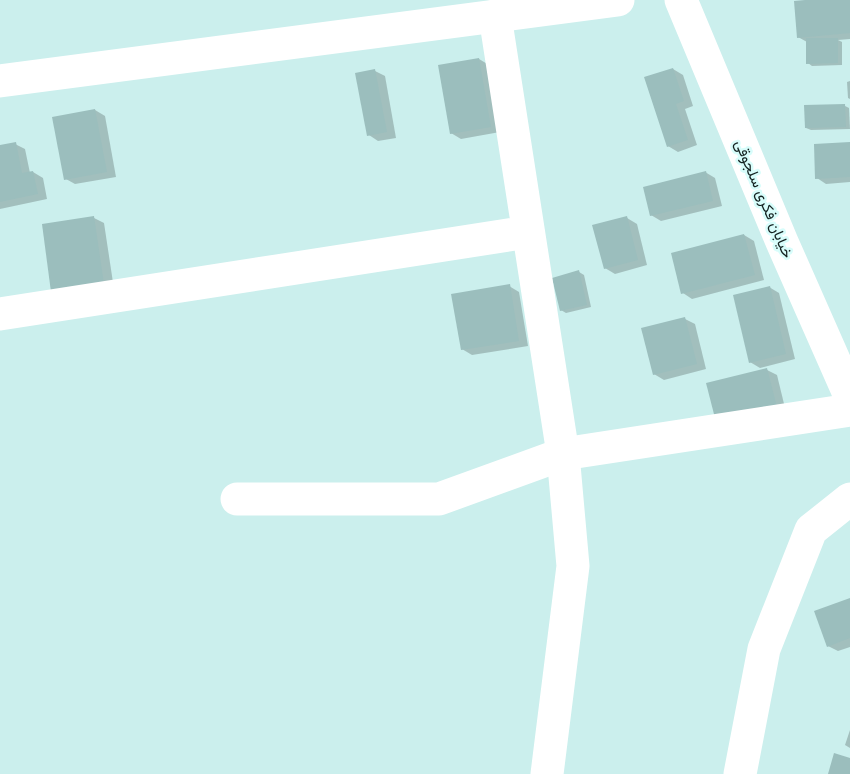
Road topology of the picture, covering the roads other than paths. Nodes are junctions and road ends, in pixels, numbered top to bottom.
1 (618, 0) edge
2 (681, 0) edge
3 (495, 16) junction
4 (0, 81) edge
5 (528, 232) junction
6 (0, 314) edge
7 (850, 396) edge
8 (850, 410) edge
9 (563, 454) junction
10 (237, 499) dead end
11 (850, 499) edge
12 (548, 774) edge
13 (740, 774) edge

1 - 3 street
2 - 7 street, خیابان فکری سلجوقی
3 - 4 street
3 - 5 street
5 - 6 street
5 - 9 street
8 - 9 street
9 - 10 street
9 - 12 street
11 - 13 street

